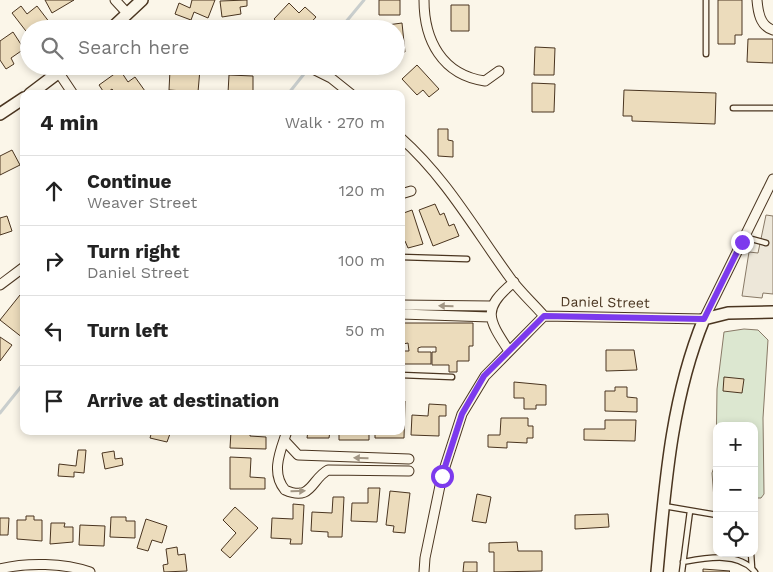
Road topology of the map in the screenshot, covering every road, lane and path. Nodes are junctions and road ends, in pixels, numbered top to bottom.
1 (115, 0) edge
2 (142, 0) edge
3 (424, 0) edge
4 (706, 0) edge
5 (757, 0) edge
6 (127, 13) junction
7 (121, 20) edge
8 (773, 30) edge
9 (706, 54) dead end
10 (499, 71) dead end
11 (56, 75) edge
12 (65, 75) edge
13 (325, 75) edge
14 (36, 90) edge
15 (72, 90) edge
16 (346, 90) edge
17 (20, 101) edge
18 (733, 108) dead end
19 (773, 108) edge
20 (0, 114) edge
21 (405, 142) edge
22 (773, 179) edge
23 (411, 191) dead end
24 (405, 193) edge
25 (744, 237) junction
26 (766, 243) dead end
27 (405, 257) edge
28 (467, 259) dead end
29 (20, 269) edge
30 (514, 282) junction
31 (0, 286) edge
32 (405, 305) edge
33 (491, 306) junction
34 (773, 312) edge
35 (405, 314) edge
36 (544, 316) junction
37 (490, 317) junction
38 (704, 319) junction
39 (509, 351) junction
40 (405, 375) edge
41 (452, 377) dead end
42 (286, 436) edge
43 (664, 506) junction
44 (690, 511) junction
45 (713, 514) edge
46 (752, 557) edge
47 (683, 562) junction
48 (0, 569) edge
49 (754, 570) edge
50 (90, 572) edge
51 (424, 572) edge
52 (657, 572) edge
53 (682, 572) edge

1 - 6 street
2 - 6 street
3 - 10 street
4 - 9 lane
5 - 8 street
6 - 7 street
11 - 14 street
12 - 15 street
13 - 16 street
17 - 20 street
18 - 19 lane
21 - 30 street, Daniel Street
22 - 25 street
23 - 24 street
25 - 26 lane
25 - 38 street
27 - 28 lane
29 - 31 street
30 - 33 street
30 - 36 street, Daniel Street
33 -> 32 street
33 - 37 street
34 - 38 street, Daniel Street
35 - 37 street
36 - 38 street, Daniel Street
36 - 39 street
37 - 39 street
38 - 43 street
39 - 51 street
40 - 41 lane
42 -> 42 street
43 - 44 lane
43 - 52 street
44 - 45 lane
44 - 47 lane
46 - 49 lane
47 - 49 lane
47 - 53 lane
48 - 50 street

